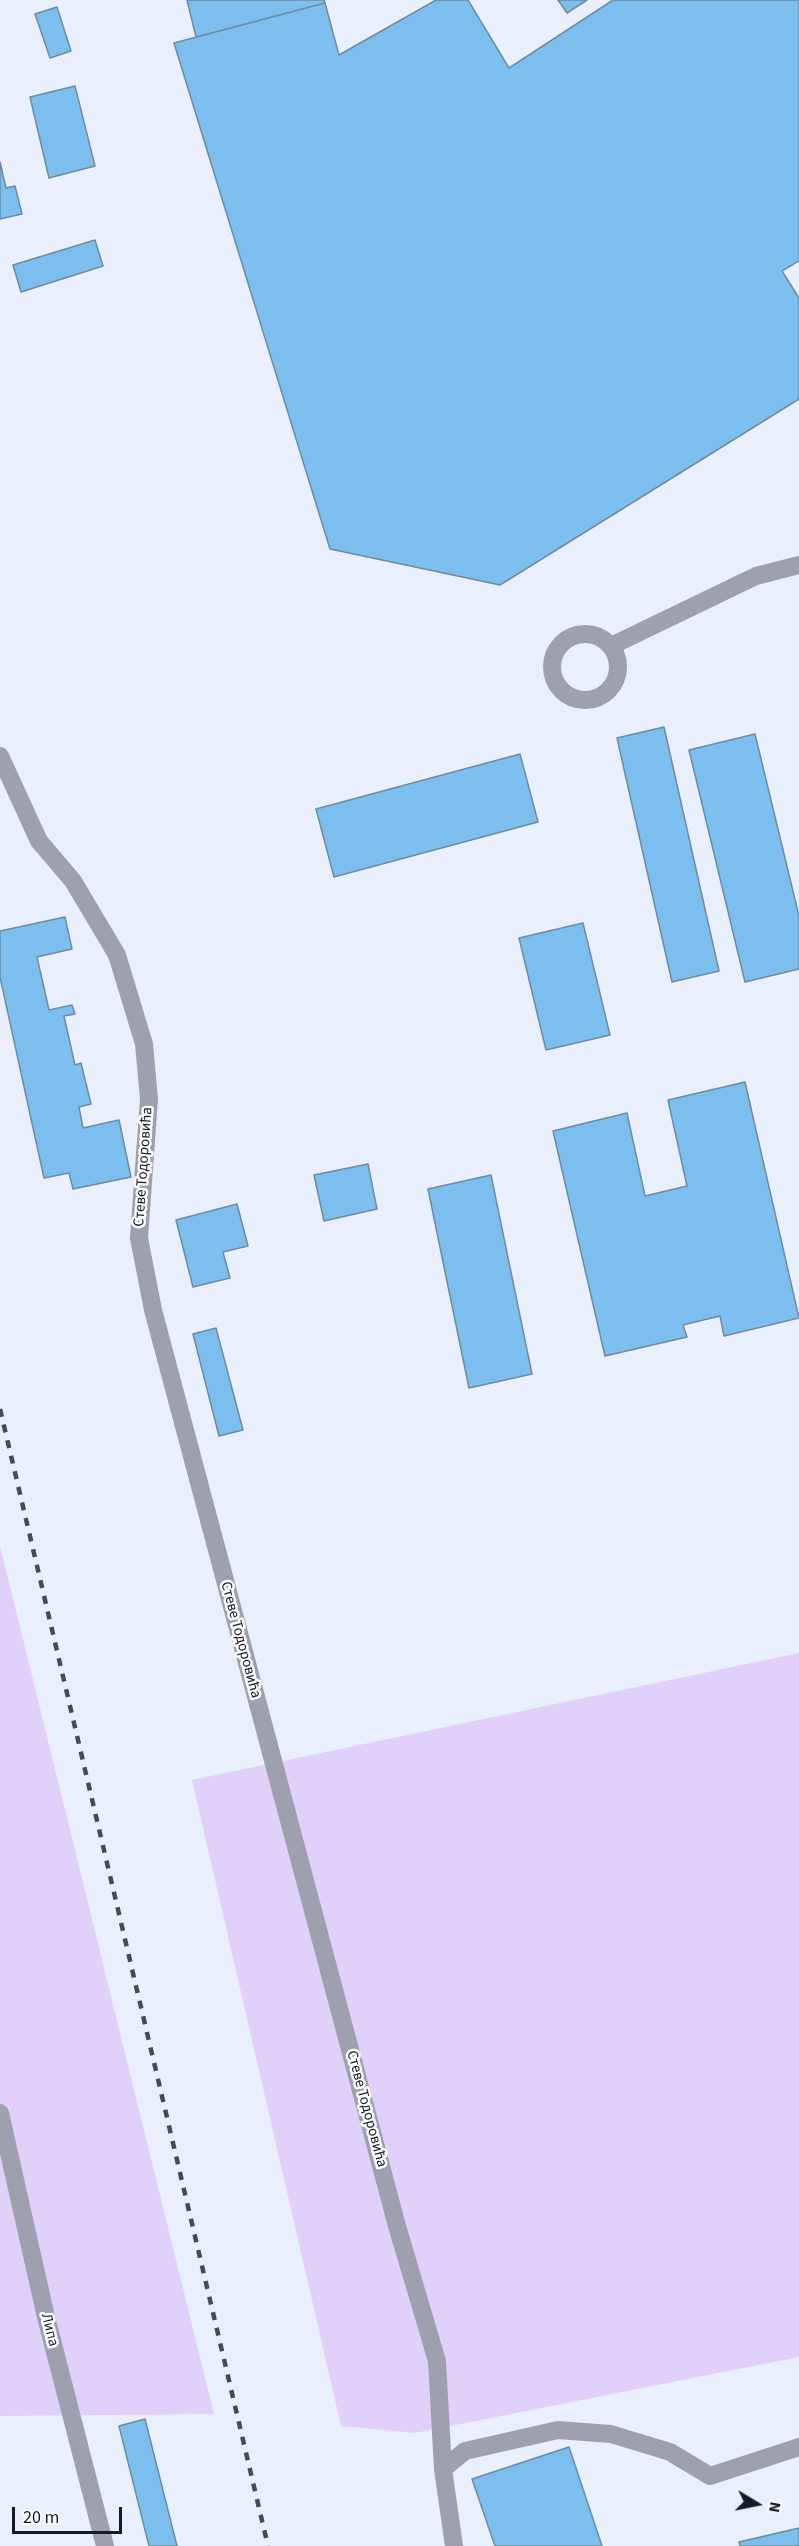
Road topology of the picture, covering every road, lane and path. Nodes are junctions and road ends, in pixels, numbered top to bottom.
1 (799, 565) edge
2 (611, 646) dead end
3 (0, 756) edge
4 (0, 2113) edge
5 (799, 2446) edge
6 (443, 2469) junction
7 (105, 2546) edge
8 (454, 2546) edge

1 - 2 street
3 - 6 street, Стеве Тодоровића
4 - 7 street, Липа
5 - 6 street
6 - 8 street, Стеве Тодоровића

